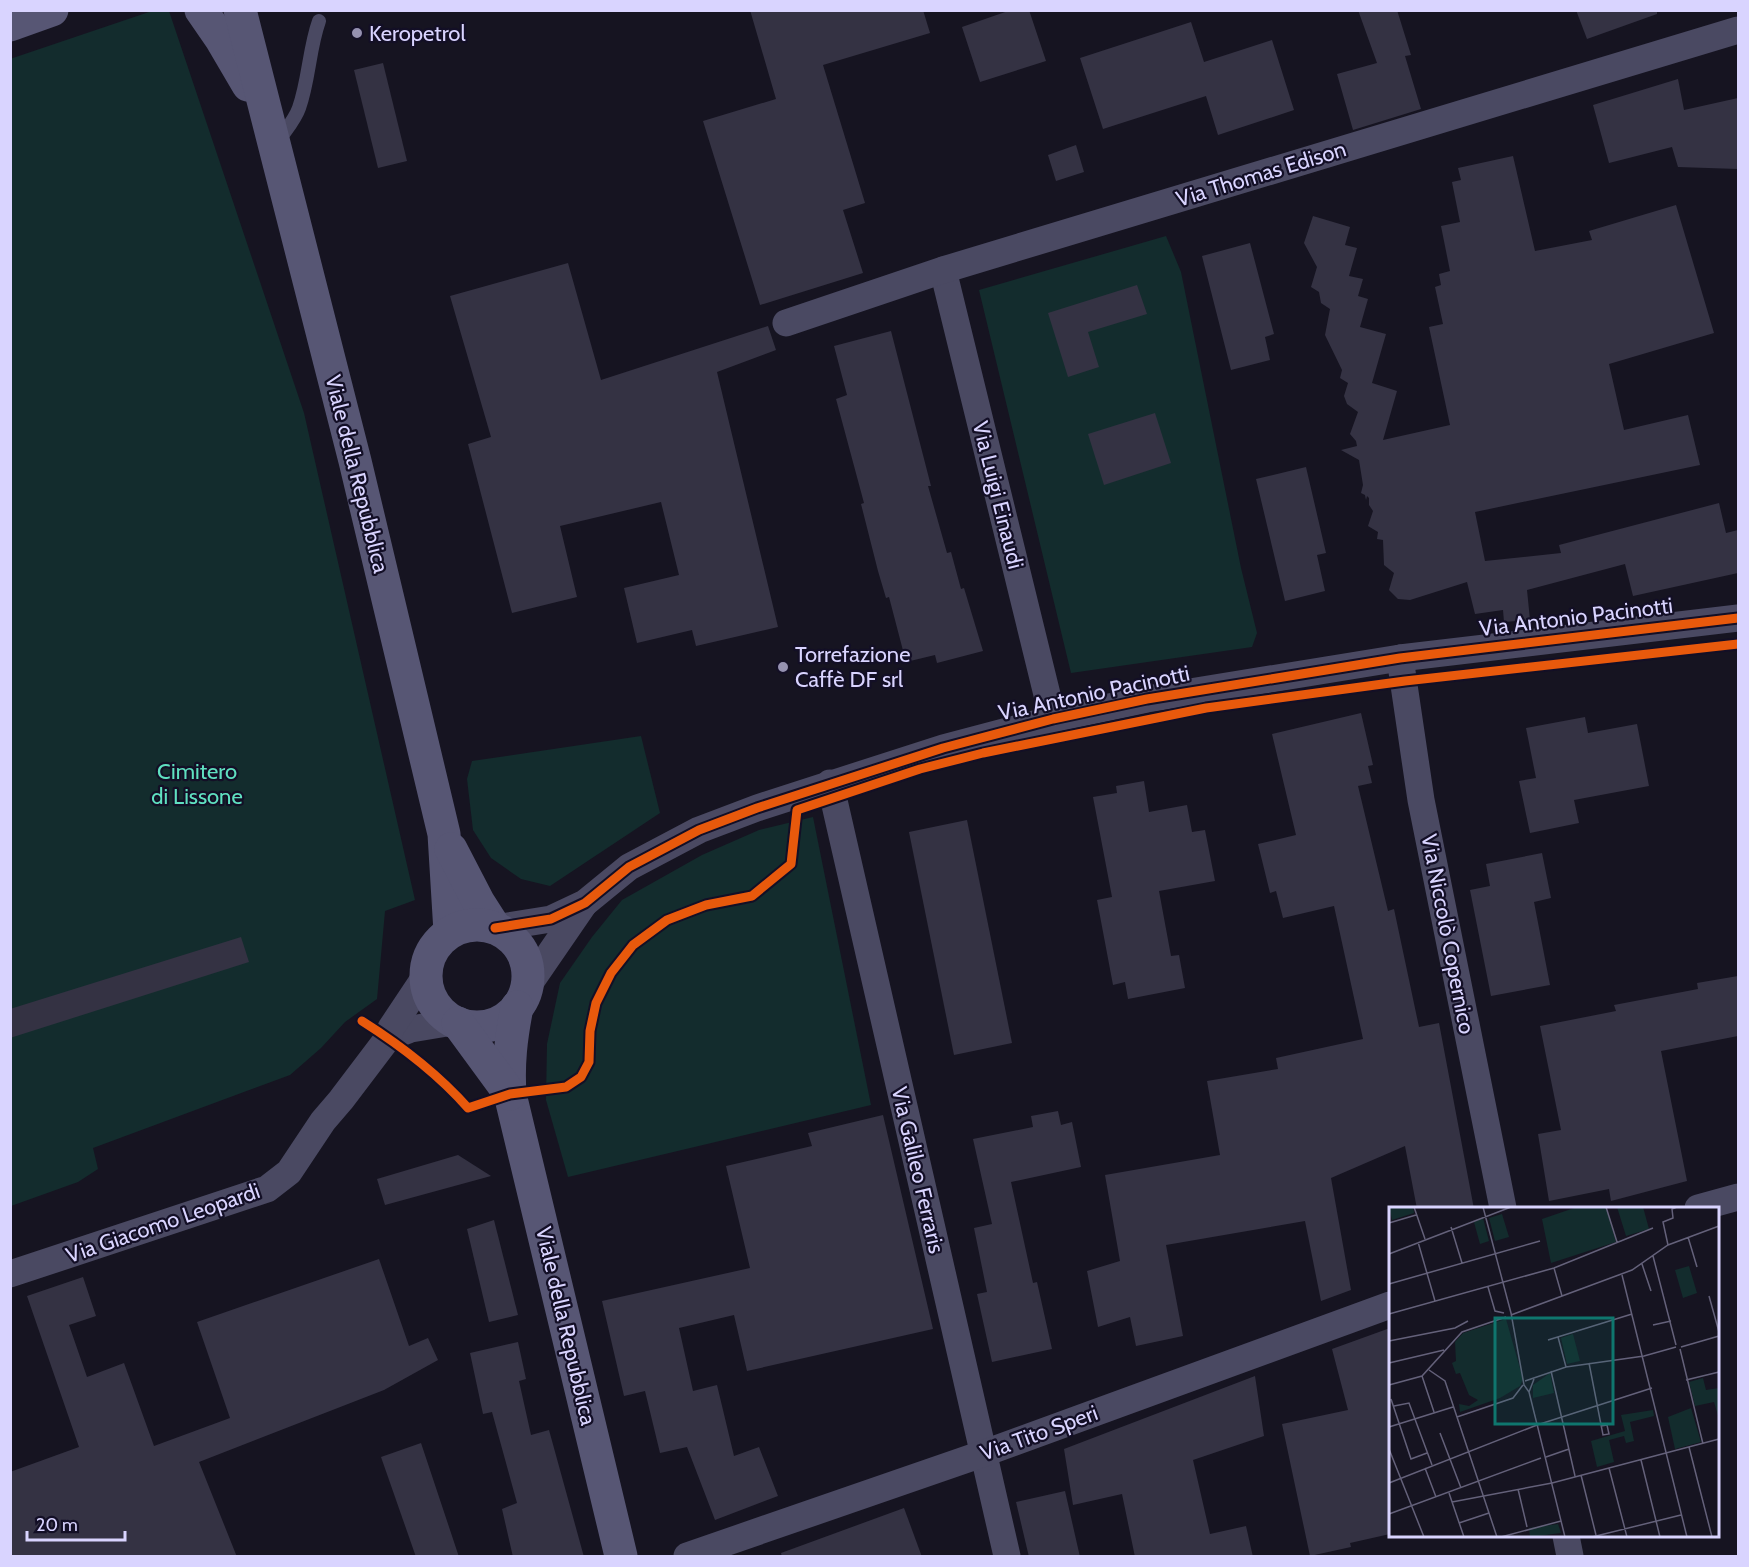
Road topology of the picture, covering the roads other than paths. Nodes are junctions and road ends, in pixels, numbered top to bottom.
1 (52, 10) edge
2 (201, 10) edge
3 (240, 10) edge
4 (319, 21) dead end
5 (10, 25) edge
6 (1738, 30) edge
7 (266, 116) junction
8 (274, 148) junction
9 (943, 270) junction
10 (786, 323) dead end
11 (1738, 618) edge
12 (1400, 658) junction
13 (1053, 719) junction
14 (830, 783) junction
15 (444, 834) junction
16 (585, 903) junction
17 (495, 928) junction
18 (450, 932) junction
19 (425, 977) junction
20 (522, 997) junction
21 (455, 1022) junction
22 (388, 1038) junction
23 (510, 1095) junction
24 (1738, 1197) edge
25 (1503, 1207) edge
26 (1705, 1207) edge
27 (10, 1274) edge
28 (1389, 1305) edge
29 (982, 1454) junction
30 (1566, 1537) edge
31 (621, 1557) edge
32 (687, 1557) edge
33 (1007, 1557) edge
34 (1570, 1557) edge

1 - 5 street
2 - 7 street, Viale della Repubblica
3 - 7 street, Viale della Repubblica
4 - 8 lane
6 - 9 street, Via Thomas Edison
7 - 8 street, Viale della Repubblica
8 - 15 street, Viale della Repubblica
9 - 10 street, Via Thomas Edison
9 - 13 street, Via Luigi Einaudi
11 - 12 street, Via Antonio Pacinotti
12 - 13 street, Via Antonio Pacinotti
12 - 25 street, Via Niccolò Copernico
13 - 14 street, Via Antonio Pacinotti
14 - 16 street, Via Antonio Pacinotti
14 - 29 street, Via Galileo Ferraris
15 - 17 street, Viale della Repubblica
15 - 18 street, Viale della Repubblica
16 - 17 street, Via Antonio Pacinotti
16 - 20 street, Via Antonio Pacinotti
17 - 18 street
17 - 20 street, Viale della Repubblica
18 - 19 street
19 - 21 street, Viale della Repubblica
19 - 22 street, Via Giacomo Leopardi
20 - 21 street
20 - 23 street, Viale della Repubblica
21 - 22 street
21 - 23 street, Viale della Repubblica
22 - 27 street, Via Giacomo Leopardi
23 - 31 street, Viale della Repubblica
24 - 26 street
28 - 29 street, Via Tito Speri
29 - 32 street, Via Tito Speri
29 - 33 street, Via Galileo Ferraris
30 - 34 street

